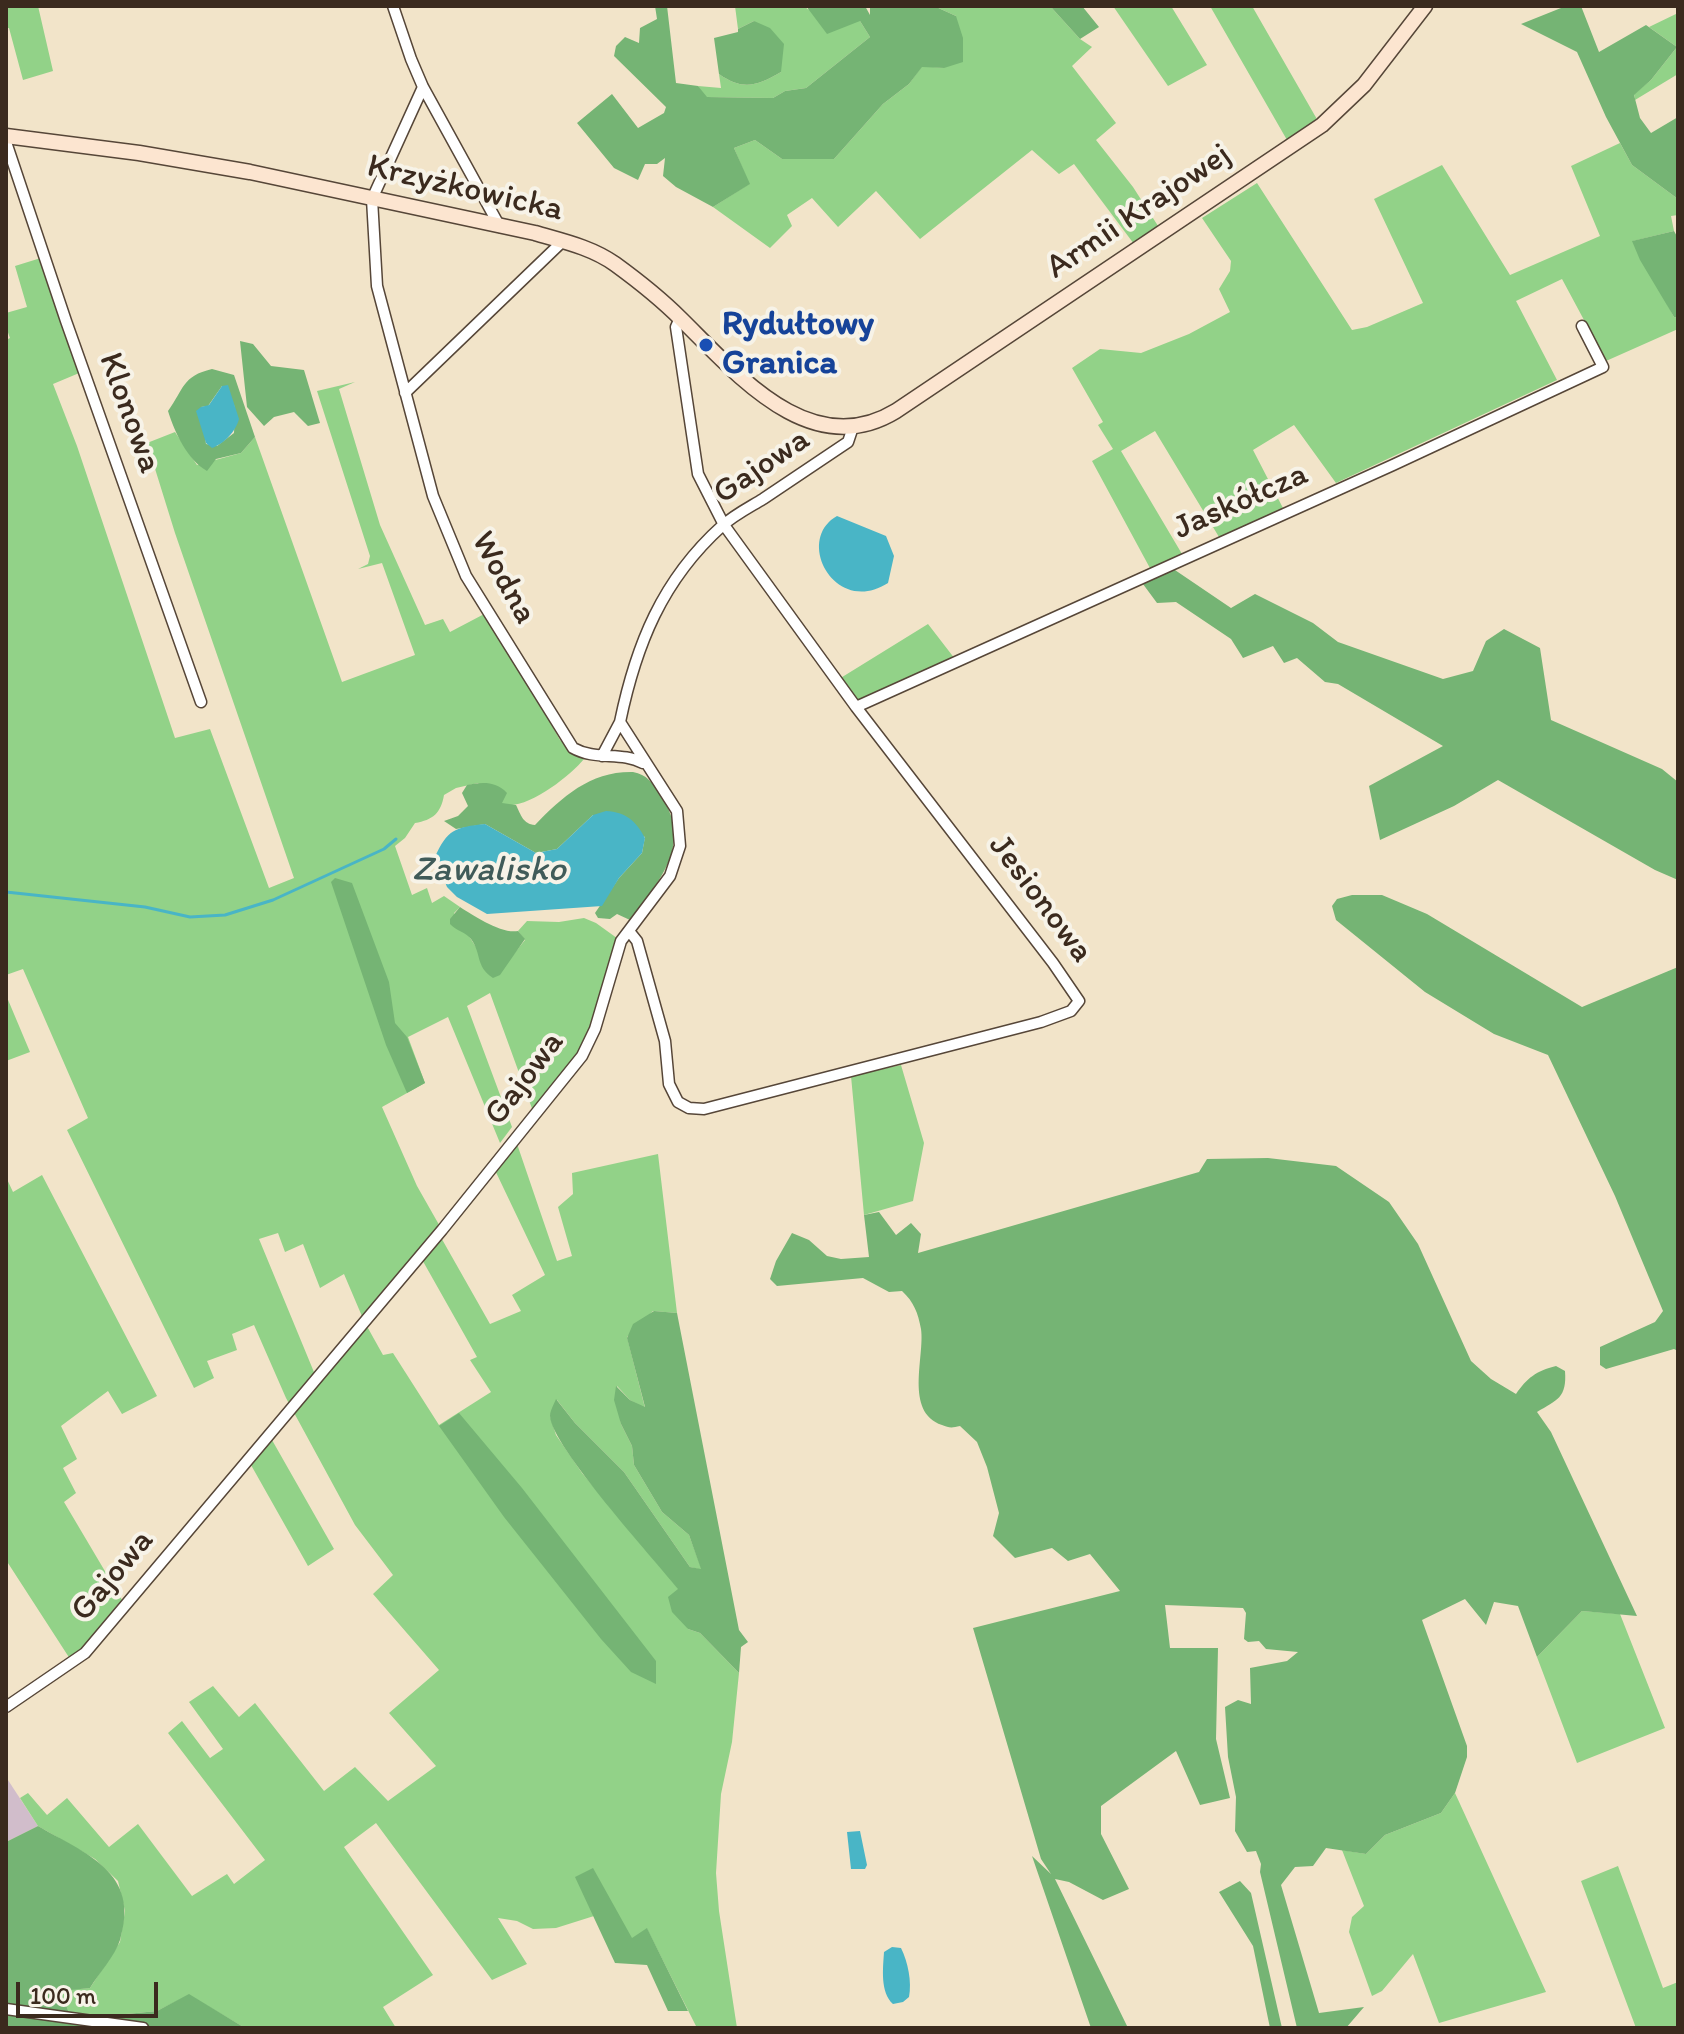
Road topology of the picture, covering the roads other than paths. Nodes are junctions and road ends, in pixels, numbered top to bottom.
1 (393, 6) edge
2 (1425, 6) edge
3 (423, 87) junction
4 (6, 139) edge
5 (372, 199) junction
6 (500, 227) junction
7 (563, 241) junction
8 (680, 318) junction
9 (1582, 326) dead end
10 (405, 393) junction
11 (853, 427) junction
12 (724, 525) junction
13 (201, 702) dead end
14 (858, 706) junction
15 (620, 722) junction
16 (602, 756) junction
17 (646, 764) junction
18 (629, 931) junction
19 (6, 1707) edge
20 (6, 2009) edge
21 (143, 2028) edge

1 - 3 street
2 - 11 street, Armii Krajowej
3 - 5 street
3 - 6 street
4 - 5 street, Krzyżkowicka
4 - 13 street, Klonowa
5 - 6 street, Krzyżkowicka
5 - 10 street, Wodna
6 - 7 street, Krzyżkowicka
7 - 8 street, Krzyżkowicka
7 - 10 street
8 - 11 street, Krzyżkowicka
8 - 12 street, Jesionowa
9 - 14 street, Jaskółcza
10 - 16 street, Wodna
11 - 12 street, Gajowa
12 - 14 street, Jesionowa
12 - 15 street, Gajowa
14 - 18 street, Jesionowa
15 - 16 street
15 - 17 street, Gajowa
16 - 17 street, Wodna
17 - 18 street, Gajowa
18 - 19 street, Gajowa
20 - 21 street

